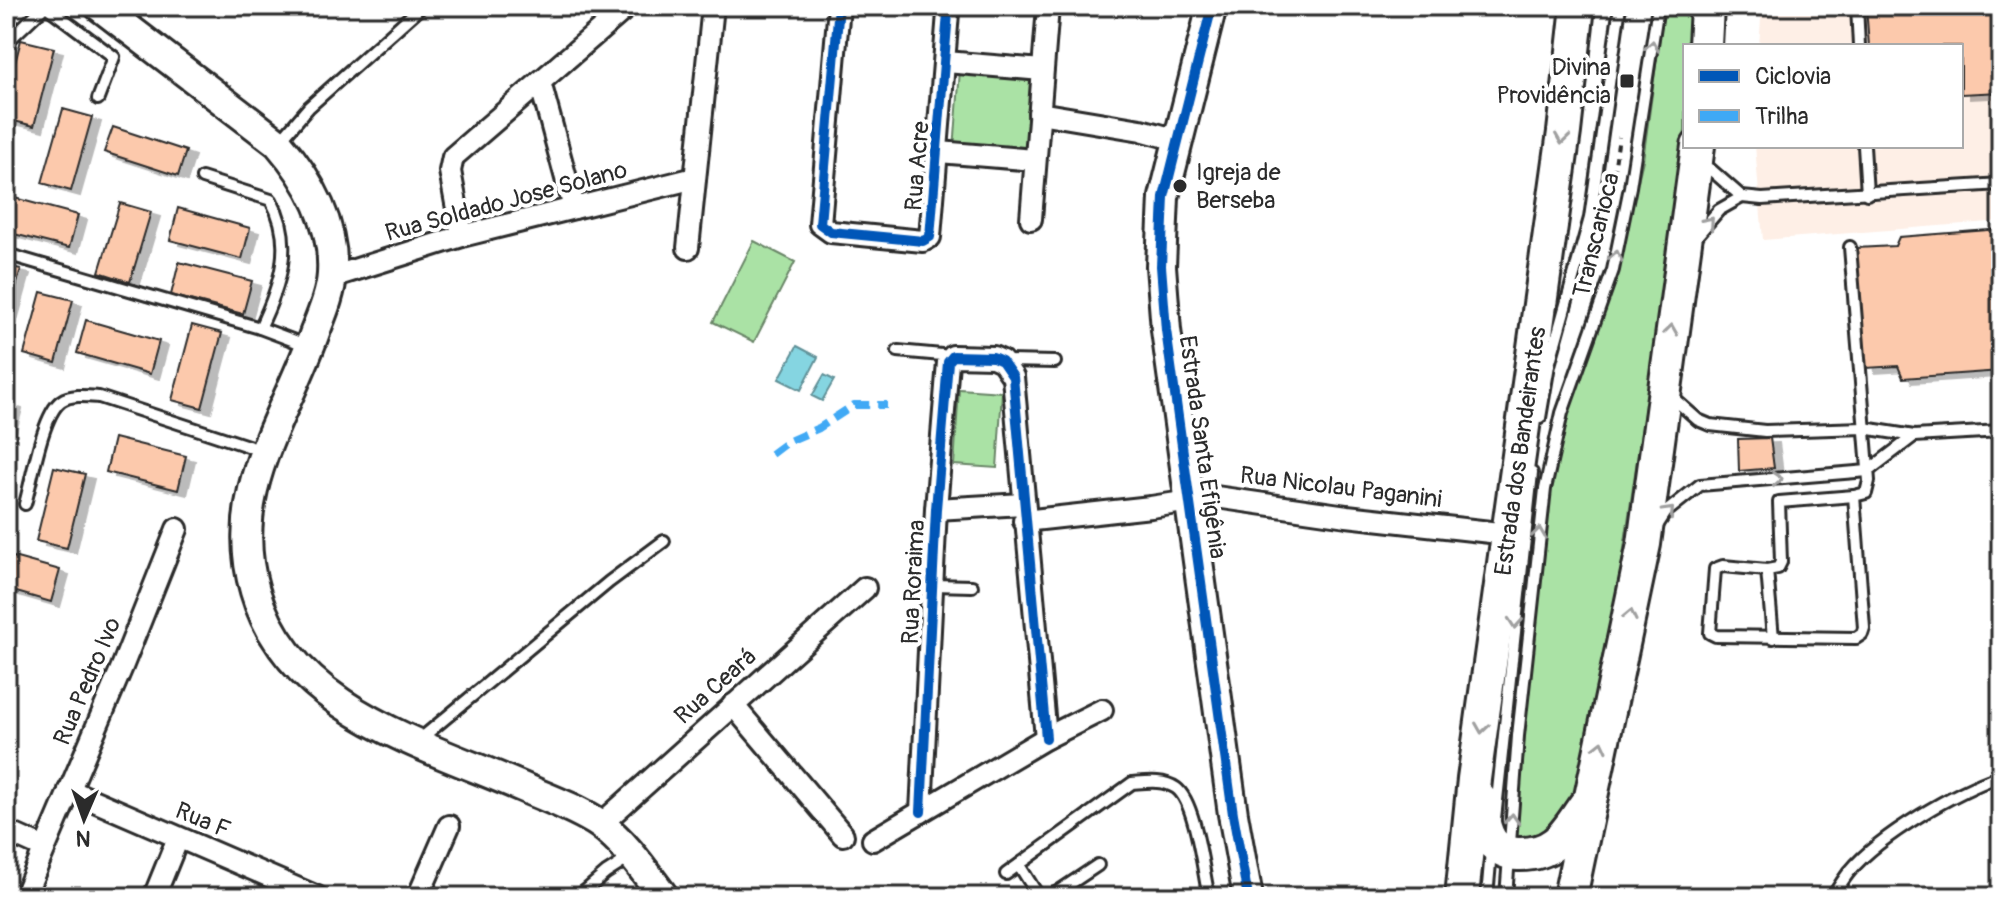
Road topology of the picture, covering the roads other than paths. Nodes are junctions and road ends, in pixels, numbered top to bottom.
1 (46, 6) edge
2 (100, 6) edge
3 (422, 6) edge
4 (628, 6) edge
5 (713, 6) edge
6 (839, 6) edge
7 (943, 6) edge
8 (1212, 6) edge
9 (1578, 6) edge
10 (1620, 6) edge
11 (1658, 6) edge
12 (1707, 6) edge
13 (1857, 6) edge
14 (1048, 7) edge
15 (6, 43) edge
16 (1705, 44) edge
17 (1859, 44) edge
18 (946, 62) junction
19 (1042, 70) junction
20 (540, 82) junction
21 (98, 99) dead end
22 (1039, 113) junction
23 (1178, 140) junction
24 (278, 143) junction
25 (1864, 148) edge
26 (1697, 151) edge
27 (939, 152) junction
28 (1035, 160) junction
29 (202, 178) dead end
30 (695, 178) junction
31 (2001, 184) edge
32 (1867, 194) junction
33 (1742, 197) junction
34 (574, 208) junction
35 (1031, 219) dead end
36 (462, 236) junction
37 (1850, 247) dead end
38 (688, 248) dead end
39 (6, 254) edge
40 (1682, 256) junction
41 (332, 277) junction
42 (260, 328) junction
43 (310, 347) junction
44 (898, 351) dead end
45 (952, 358) junction
46 (1002, 361) junction
47 (1055, 362) dead end
48 (1663, 387) junction
49 (1864, 428) junction
50 (2001, 431) edge
51 (1537, 436) dead end
52 (1914, 436) junction
53 (264, 451) junction
54 (1533, 465) dead end
55 (1868, 471) junction
56 (1854, 496) junction
57 (1191, 501) junction
58 (25, 504) dead end
59 (936, 509) junction
60 (1023, 512) junction
61 (177, 529) dead end
62 (1508, 534) junction
63 (664, 541) dead end
64 (1644, 544) junction
65 (1767, 570) junction
66 (933, 585) junction
67 (972, 586) dead end
68 (865, 588) dead end
69 (1773, 638) junction
70 (733, 705) junction
71 (1102, 710) dead end
72 (1046, 738) junction
73 (416, 742) junction
74 (2001, 776) edge
75 (1474, 779) junction
76 (69, 790) junction
77 (1589, 801) junction
78 (921, 812) junction
79 (600, 825) junction
80 (449, 826) dead end
81 (6, 831) edge
82 (843, 835) dead end
83 (178, 838) junction
84 (873, 840) dead end
85 (44, 848) junction
86 (1501, 849) junction
87 (633, 856) junction
88 (1019, 865) junction
89 (1098, 865) dead end
90 (1006, 874) dead end
91 (288, 892) edge
92 (24, 897) edge
93 (154, 897) edge
94 (317, 897) edge
95 (418, 897) edge
96 (578, 897) edge
97 (664, 897) edge
98 (1039, 897) edge
99 (1050, 897) edge
100 (1209, 897) edge
101 (1248, 897) edge
102 (1462, 897) edge
103 (1487, 897) edge
104 (1506, 897) edge
105 (1570, 897) edge
106 (1832, 897) edge

1 - 15 lane
1 - 21 lane
2 - 24 main road
3 - 24 lane
4 - 20 street
5 - 30 street
6 - 27 street, Rua Acre
7 - 18 street, Rua Acre
8 - 23 main road, Estrada Santa Efigênia
9 -> 62 main road, Estrada dos Bandeirantes
10 - 51 lane, Transcarioca
86 -> 11 lane, Transcarioca
12 - 16 main road
13 - 17 lane
14 - 19 street
18 - 19 street
18 - 27 street, Rua Acre
19 - 22 street
20 - 34 street
20 - 36 street
22 - 23 street
22 - 28 street
23 - 57 main road, Estrada Santa Efigênia
24 - 41 main road
25 - 32 lane
26 - 33 lane
26 - 40 main road
27 - 28 street, Rua Acre
28 - 35 street
29 - 42 lane
30 - 34 street, Rua Soldado Jose Solano
30 - 38 street
31 - 32 lane
32 - 33 lane
40 -> 33 lane
34 - 36 street, Rua Soldado Jose Solano
36 - 41 street, Rua Soldado Jose Solano
37 - 49 lane
39 - 42 lane
48 -> 40 main road
41 - 43 main road
42 - 43 lane
43 - 53 main road
44 - 45 lane
45 - 46 street
45 - 59 street, Rua Roraima
46 - 47 lane
46 - 60 street
48 - 49 lane
48 - 64 main road
49 - 52 lane
49 - 55 lane
50 - 52 lane
52 - 55 lane
53 - 58 lane
53 - 73 main road
54 -> 86 lane, Transcarioca
55 - 56 lane
64 -> 55 lane
56 - 65 lane
56 - 69 lane
57 - 60 street, Rua Nicolau Paganini
57 - 62 street, Rua Nicolau Paganini
57 - 101 main road, Estrada Santa Efigênia
59 - 60 street, Rua Nicolau Paganini
59 - 66 street, Rua Roraima
60 - 72 street
61 - 76 street, Rua Pedro Ivo
62 -> 75 main road, Estrada dos Bandeirantes
63 - 73 lane
77 -> 64 main road
65 - 69 lane
65 - 69 lane
66 - 67 lane
66 - 78 street, Rua Roraima
68 - 70 street, Rua Ceará
70 - 79 street, Rua Ceará
70 - 82 street
71 - 72 street
72 - 78 street
73 - 79 main road
74 - 106 lane
75 - 86 main road
75 - 102 main road, Estrada dos Bandeirantes
76 - 83 street, Rua F
76 - 85 street, Rua Pedro Ivo
77 - 86 main road
77 - 105 main road
78 - 84 street
79 - 87 main road
80 - 95 street
81 - 85 street
83 - 91 street, Rua F
83 - 93 street
85 - 92 street, Rua Pedro Ivo
86 - 103 lane, Transcarioca
86 - 104 lane, Transcarioca
87 - 96 lane
87 - 97 main road
88 - 90 lane
88 - 98 lane
88 - 100 lane
89 - 99 lane
91 - 94 street, Rua F

